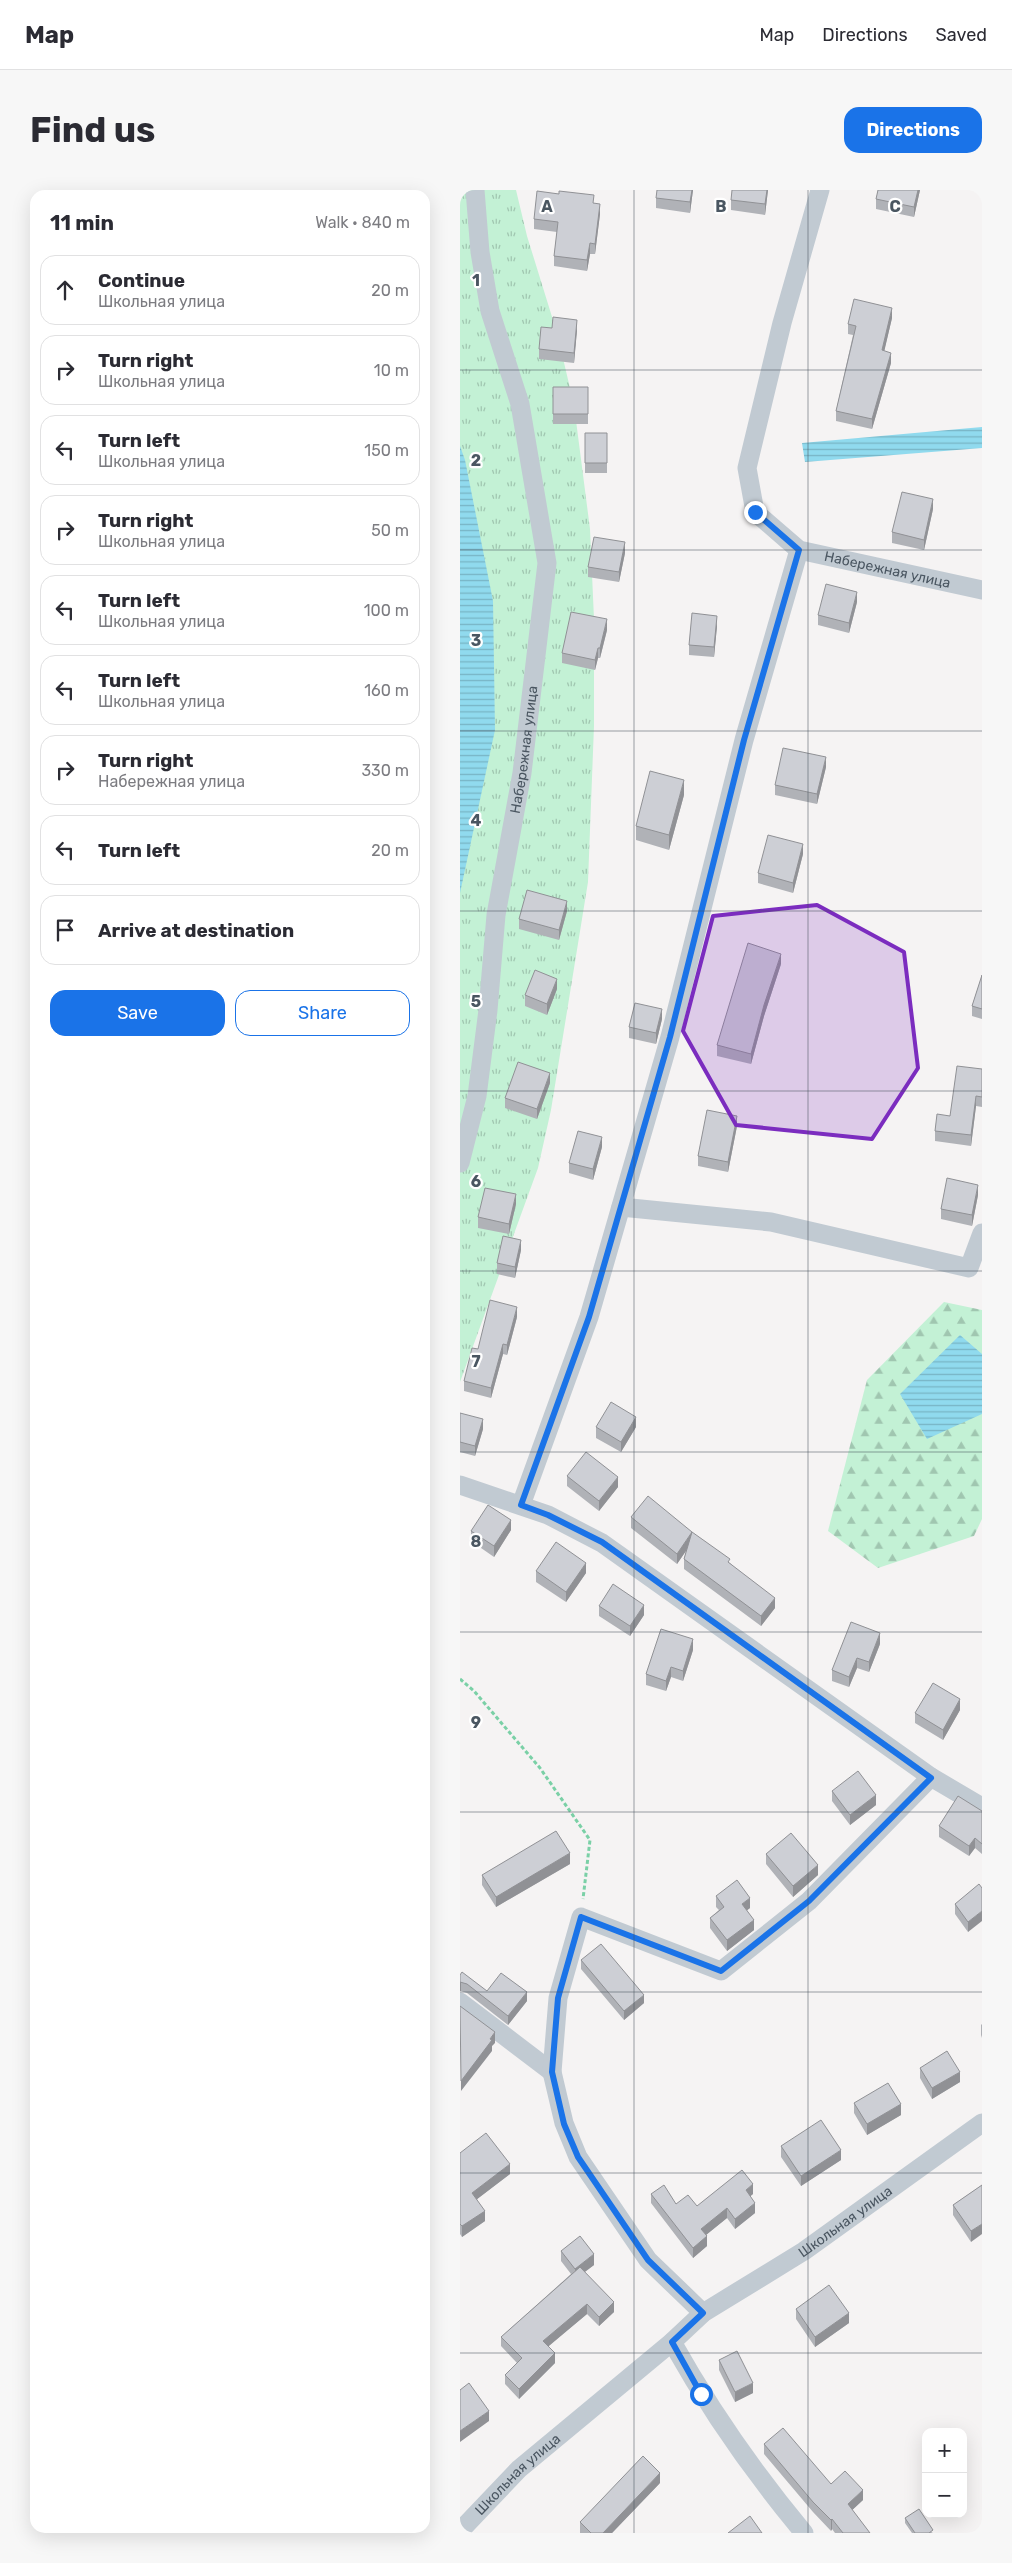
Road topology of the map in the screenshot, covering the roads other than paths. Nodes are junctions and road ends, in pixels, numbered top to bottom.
1 (475, 190) edge
2 (820, 190) edge
3 (799, 550) junction
4 (982, 590) edge
5 (460, 1163) edge
6 (621, 1207) junction
7 (982, 1233) edge
8 (460, 1485) edge
9 (521, 1505) junction
10 (931, 1778) junction
11 (982, 1807) edge
12 (460, 2002) edge
13 (552, 2072) junction
14 (982, 2123) edge
15 (703, 2313) junction
16 (672, 2342) junction
17 (460, 2532) edge
18 (804, 2533) edge

1 - 5 street, Набережная улица
2 - 3 street
3 - 4 street, Набережная улица
3 - 6 street
6 - 7 street
6 - 9 street
8 - 9 street
9 - 10 street
10 - 11 street
10 - 13 street
12 - 13 street
13 - 15 street
14 - 15 street, Школьная улица
15 - 16 street, Школьная улица
16 - 17 street, Школьная улица
16 - 18 street

